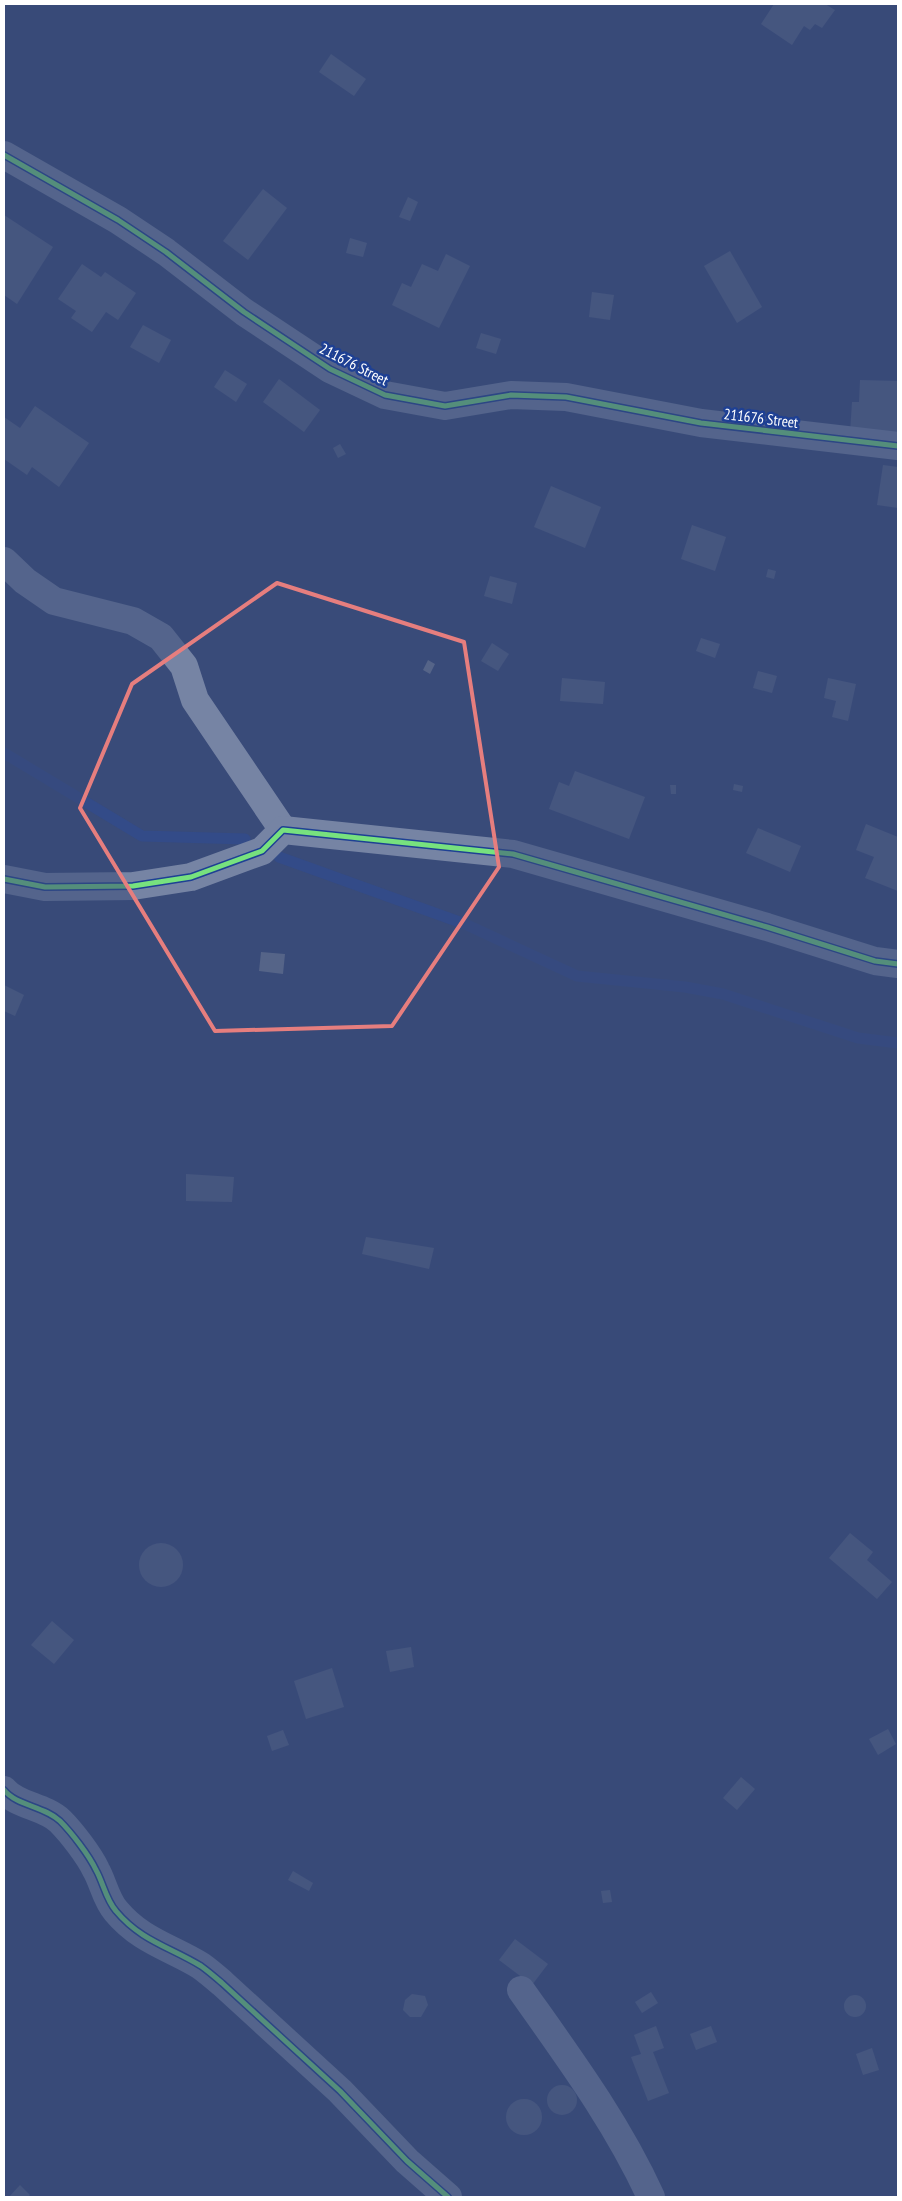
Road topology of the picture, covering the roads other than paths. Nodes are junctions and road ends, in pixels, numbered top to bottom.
1 (4, 155) edge
2 (898, 446) edge
3 (4, 562) edge
4 (283, 830) junction
5 (4, 879) edge
6 (898, 964) edge
7 (4, 1790) edge
8 (521, 1990) dead end
9 (448, 2197) edge
10 (651, 2197) edge

1 - 2 street, 211676 Street
3 - 4 street
4 - 5 street
4 - 6 street
7 - 9 street
8 - 10 street

